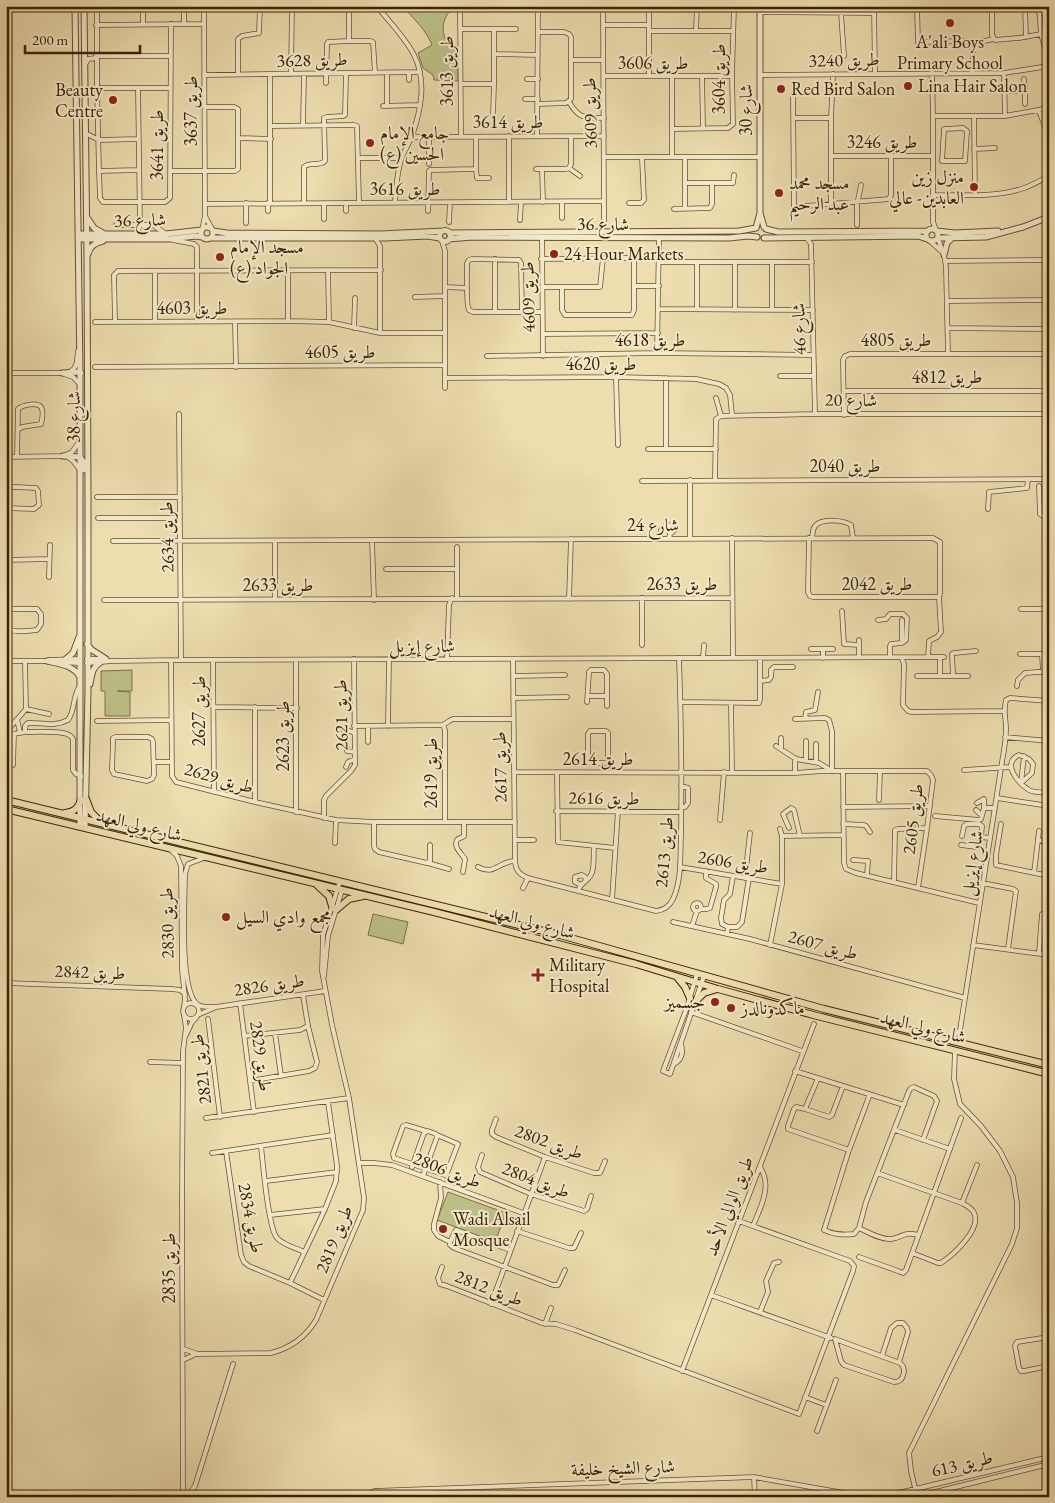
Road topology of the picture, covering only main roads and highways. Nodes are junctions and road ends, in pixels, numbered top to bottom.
1 (6, 800) edge
2 (6, 809) edge
3 (64, 813) junction
4 (102, 823) junction
5 (316, 884) junction
6 (341, 885) junction
7 (364, 896) junction
8 (676, 976) junction
9 (700, 979) junction
10 (718, 989) junction
11 (957, 1043) junction
12 (955, 1050) junction
13 (1049, 1065) edge
14 (1049, 1074) edge

1 - 3 main road, شارع ولي العهد
2 - 5 main road, شارع ولي العهد
3 - 4 main road, شارع ولي العهد
3 - 4 main road
4 - 6 main road, شارع ولي العهد
5 - 6 main road, شارع ولي العهد
5 - 7 main road
6 - 7 main road, شارع ولي العهد
6 - 9 main road, شارع ولي العهد
7 - 8 main road, شارع ولي العهد
8 - 9 main road, شارع ولي العهد
8 - 10 main road
9 - 10 main road, شارع ولي العهد
9 - 11 main road, شارع ولي العهد
10 - 12 main road, شارع ولي العهد
11 - 12 main road
11 - 13 main road, شارع ولي العهد
12 - 14 main road, شارع ولي العهد

